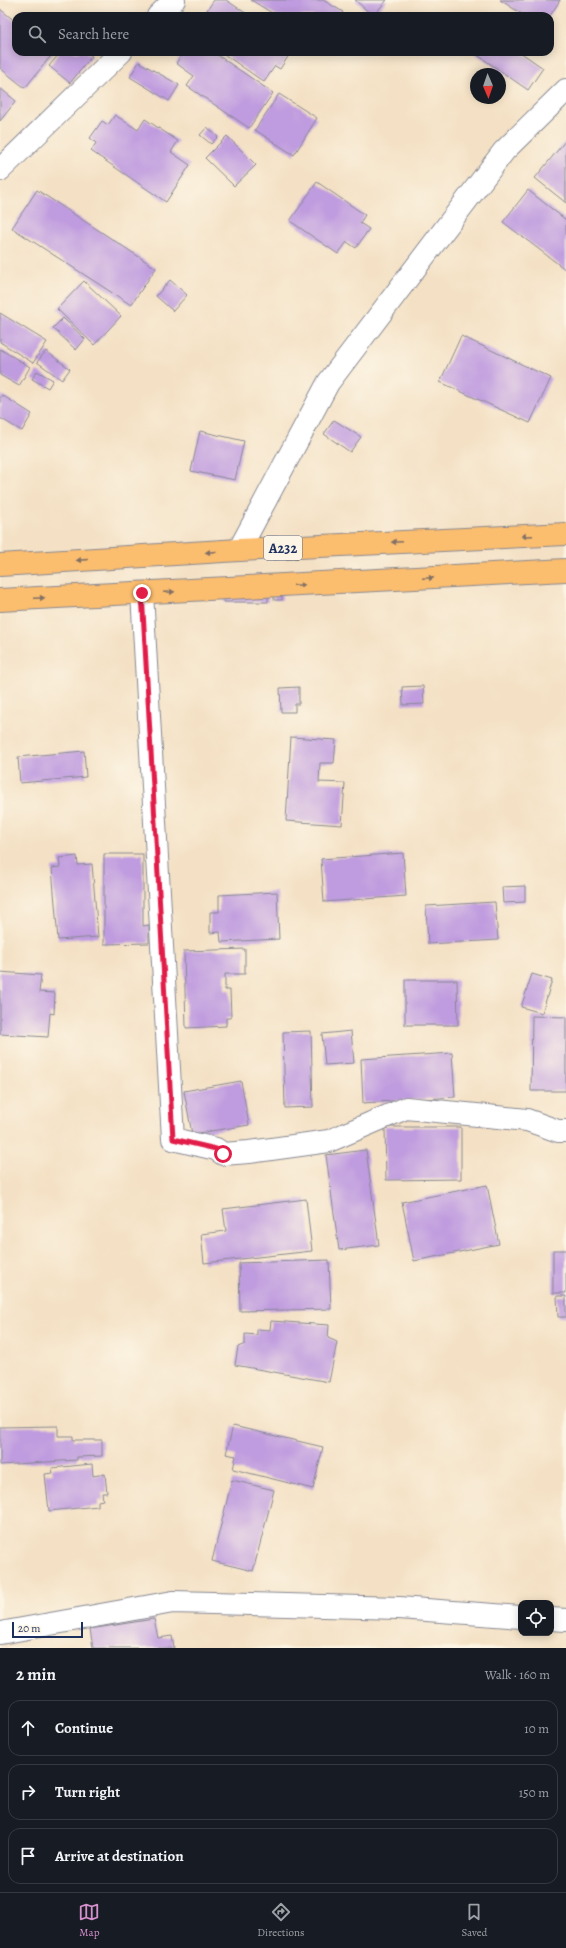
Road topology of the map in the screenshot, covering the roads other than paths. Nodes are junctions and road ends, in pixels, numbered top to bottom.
1 (174, 0) edge
2 (162, 12) edge
3 (117, 56) edge
4 (566, 90) edge
5 (0, 170) edge
6 (566, 534) edge
7 (239, 550) junction
8 (0, 565) edge
9 (566, 570) edge
10 (142, 593) junction
11 (0, 600) edge
12 (566, 1131) edge
13 (518, 1616) edge
14 (554, 1619) edge
15 (566, 1620) edge
16 (0, 1634) edge

1 - 2 street
3 - 5 street
4 - 7 street
6 -> 7 highway, A232
7 -> 8 highway, A232
10 -> 9 highway
11 -> 10 highway
10 - 12 street
13 - 16 street
14 - 15 street

